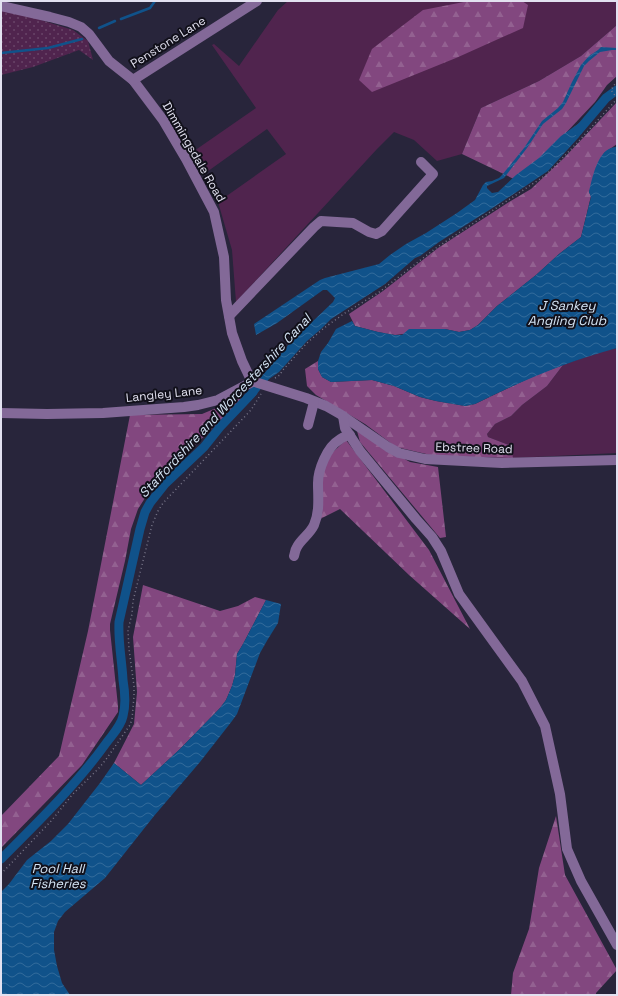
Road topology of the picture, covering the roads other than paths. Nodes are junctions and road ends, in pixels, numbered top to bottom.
1 (257, 1) edge
2 (1, 6) edge
3 (133, 80) junction
4 (421, 162) dead end
5 (229, 316) junction
6 (254, 382) junction
7 (314, 402) junction
8 (1, 413) edge
9 (343, 416) junction
10 (308, 425) dead end
11 (350, 435) junction
12 (617, 460) edge
13 (294, 556) dead end
14 (617, 946) edge

1 - 3 street, Penstone Lane
2 - 3 street, Dimmingsdale Road
3 - 5 street, Dimmingsdale Road
4 - 5 street
5 - 6 street, Dimmingsdale Road
6 - 7 street
6 - 8 street, Langley Lane
7 - 9 street
7 - 10 street
9 - 11 street
9 - 12 street, Ebstree Road
11 - 13 street
11 - 14 street

